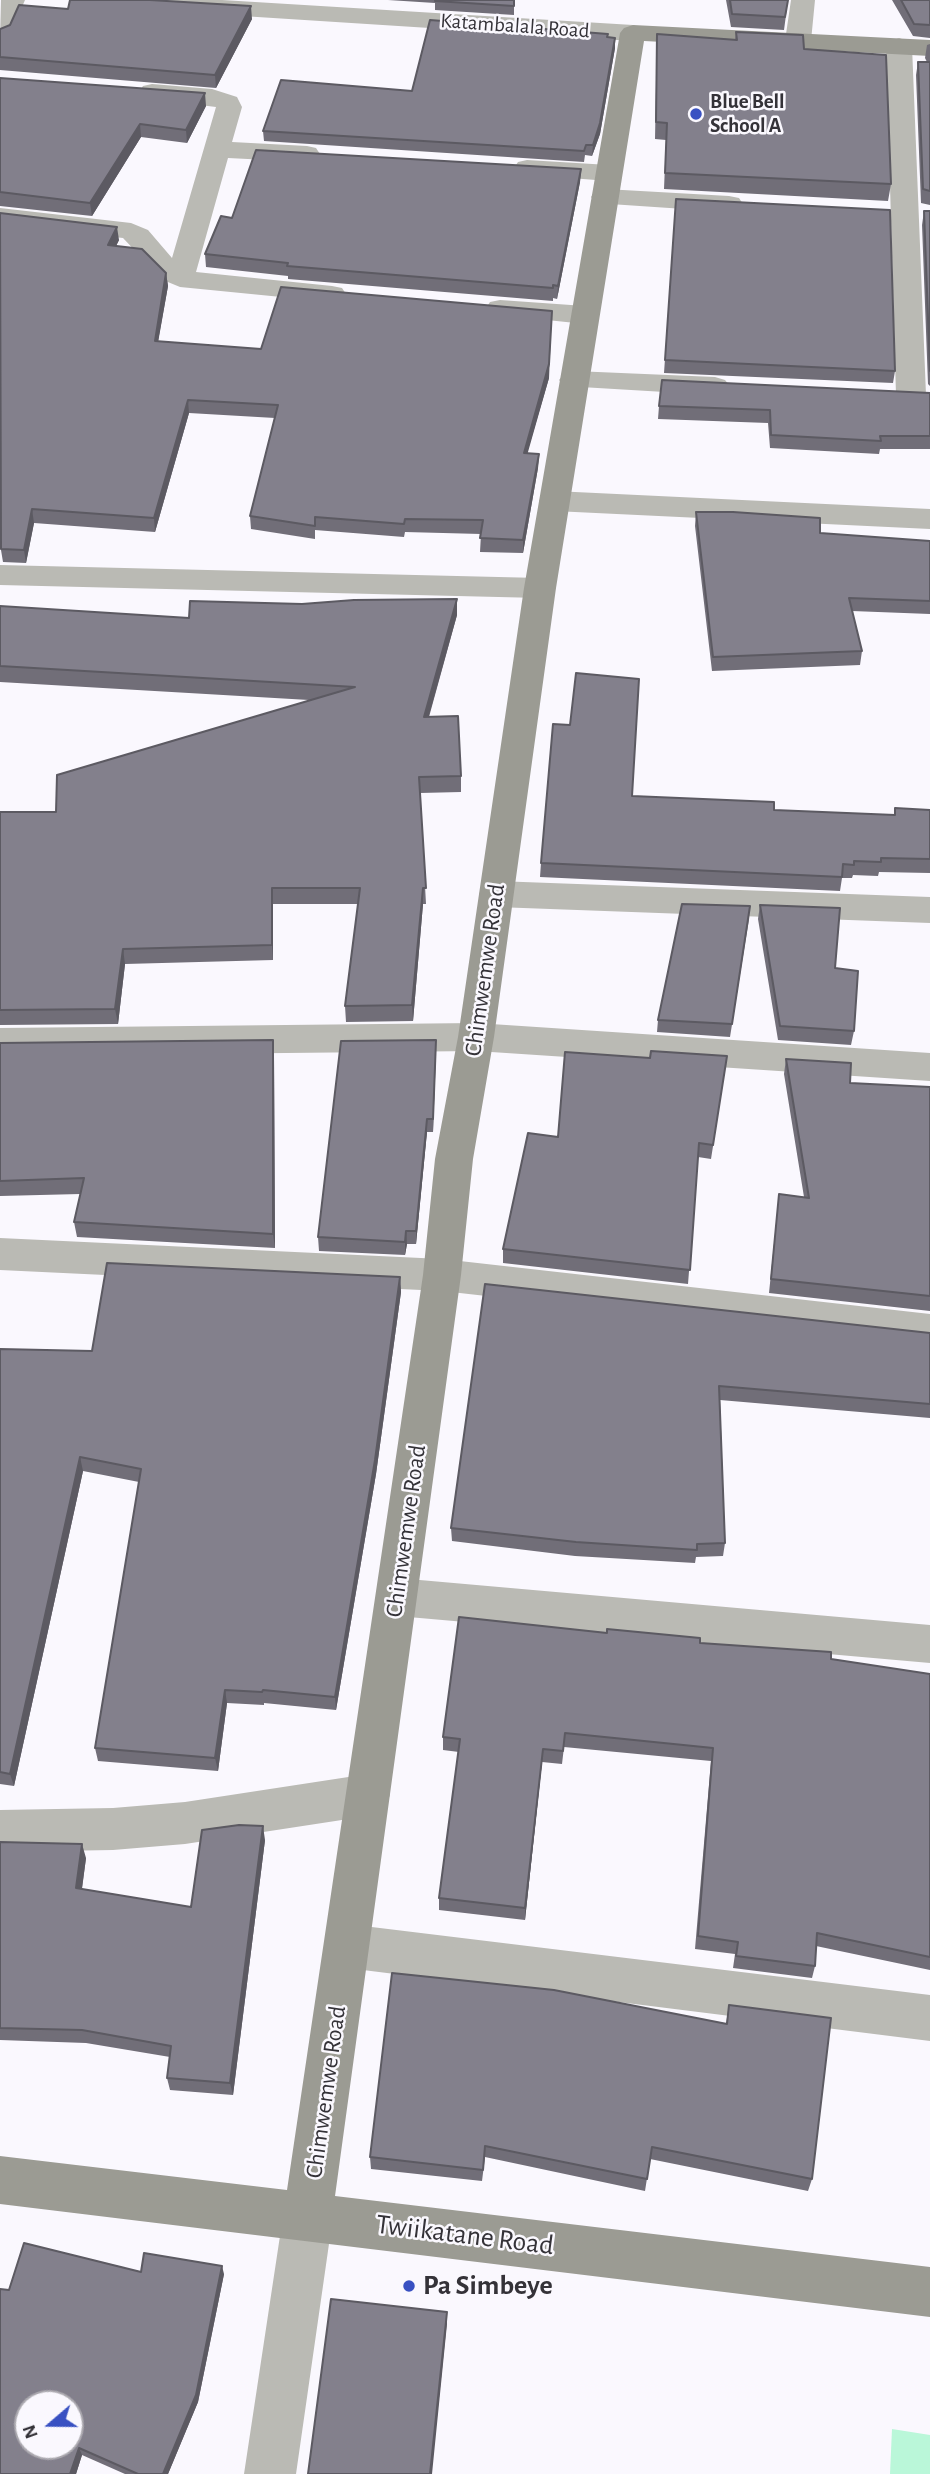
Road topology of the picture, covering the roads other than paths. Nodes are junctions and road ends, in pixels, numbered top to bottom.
1 (13, 0) edge
2 (101, 0) edge
3 (803, 0) edge
4 (399, 9) edge
5 (0, 32) edge
6 (633, 33) junction
7 (797, 41) junction
8 (899, 46) junction
9 (930, 48) edge
10 (132, 91) edge
11 (218, 149) junction
12 (326, 156) edge
13 (501, 166) edge
14 (607, 185) junction
15 (755, 205) edge
16 (904, 213) edge
17 (0, 216) edge
18 (180, 279) junction
19 (355, 296) edge
20 (477, 306) edge
21 (586, 315) junction
22 (574, 380) junction
23 (736, 387) edge
24 (908, 395) edge
25 (554, 500) junction
26 (930, 519) edge
27 (0, 575) edge
28 (540, 588) junction
29 (496, 894) junction
30 (930, 910) edge
31 (476, 1037) junction
32 (0, 1042) edge
33 (930, 1067) edge
34 (0, 1254) edge
35 (442, 1275) junction
36 (930, 1330) edge
37 (397, 1597) junction
38 (930, 1644) edge
39 (368, 1795) junction
40 (0, 1831) edge
41 (348, 1946) junction
42 (930, 2018) edge
43 (0, 2180) edge
44 (308, 2216) junction
45 (930, 2292) edge
46 (270, 2474) edge

1 - 5 street
2 - 4 street, Katambalala Road
3 - 7 street
4 - 6 street, Katambalala Road
6 - 7 main road, Katambalala Road
6 - 14 main road, Chimwemwe Road
7 - 8 main road, Katambalala Road
8 - 9 main road, Katambalala Road
8 - 16 street
10 - 11 street
11 - 12 street
11 - 18 street
13 - 14 street
14 - 15 street
14 - 21 main road, Chimwemwe Road
16 - 24 street
17 - 18 street
18 - 19 street
20 - 21 street
21 - 22 main road, Chimwemwe Road
22 - 23 street
22 - 25 main road, Chimwemwe Road
25 - 26 street
25 - 28 main road, Chimwemwe Road
27 - 28 street
28 - 29 main road, Chimwemwe Road
29 - 30 street
29 - 31 main road, Chimwemwe Road
31 - 32 street
31 - 33 street
31 - 35 main road, Chimwemwe Road
34 - 35 street
35 - 36 street
35 - 37 main road, Chimwemwe Road
37 - 38 street
37 - 39 main road, Chimwemwe Road
39 - 40 street
39 - 41 main road, Chimwemwe Road
41 - 42 street
41 - 44 main road, Chimwemwe Road
43 - 44 main road, Twiikatane Road
44 - 45 main road, Twiikatane Road
44 - 46 street, Chimwemwe Road

